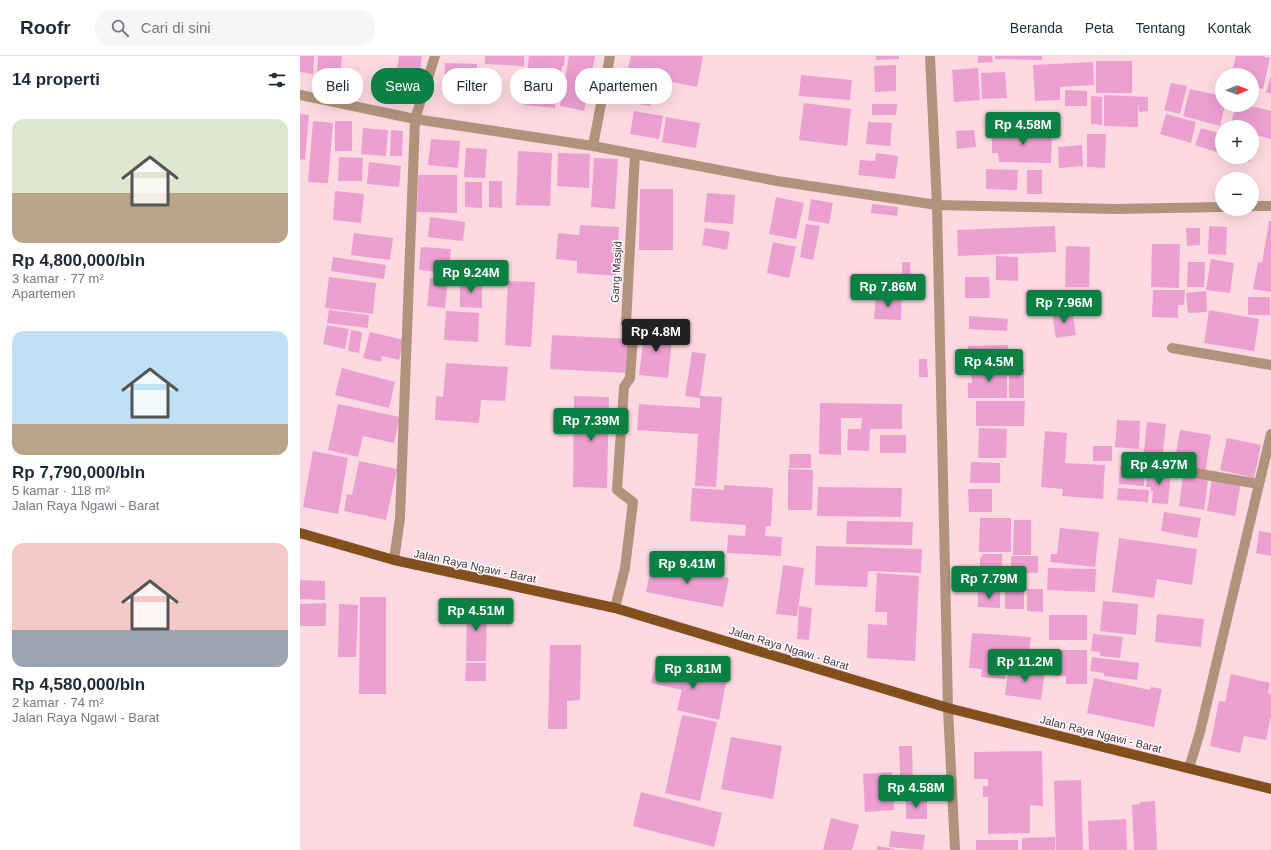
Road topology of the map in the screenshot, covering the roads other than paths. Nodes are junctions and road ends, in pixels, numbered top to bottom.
1 (435, 56) edge
2 (610, 56) edge
3 (930, 56) edge
4 (300, 95) edge
5 (414, 119) junction
6 (593, 146) junction
7 (635, 154) junction
8 (937, 205) junction
9 (1259, 206) edge
10 (1271, 206) edge
11 (1215, 207) edge
12 (1172, 348) dead end
13 (1271, 365) edge
14 (1271, 434) edge
15 (1136, 463) dead end
16 (1259, 484) junction
17 (300, 533) edge
18 (394, 560) junction
19 (615, 608) junction
20 (948, 708) junction
21 (1188, 768) junction
22 (1271, 789) edge
23 (956, 850) edge

1 - 5 street
2 - 6 street
3 - 8 street
4 - 5 street
5 - 6 street
5 - 18 street
6 - 7 street
7 - 8 street
7 - 19 street, Gang Masjid
8 - 11 street
8 - 20 street
9 - 10 street
12 - 13 street
14 - 16 street
15 - 16 street
16 - 21 street
17 - 18 main road, Jalan Raya Ngawi - Barat
18 - 19 main road, Jalan Raya Ngawi - Barat
19 - 20 main road, Jalan Raya Ngawi - Barat
20 - 21 main road, Jalan Raya Ngawi - Barat
20 - 23 street
21 - 22 main road, Jalan Raya Ngawi - Barat

